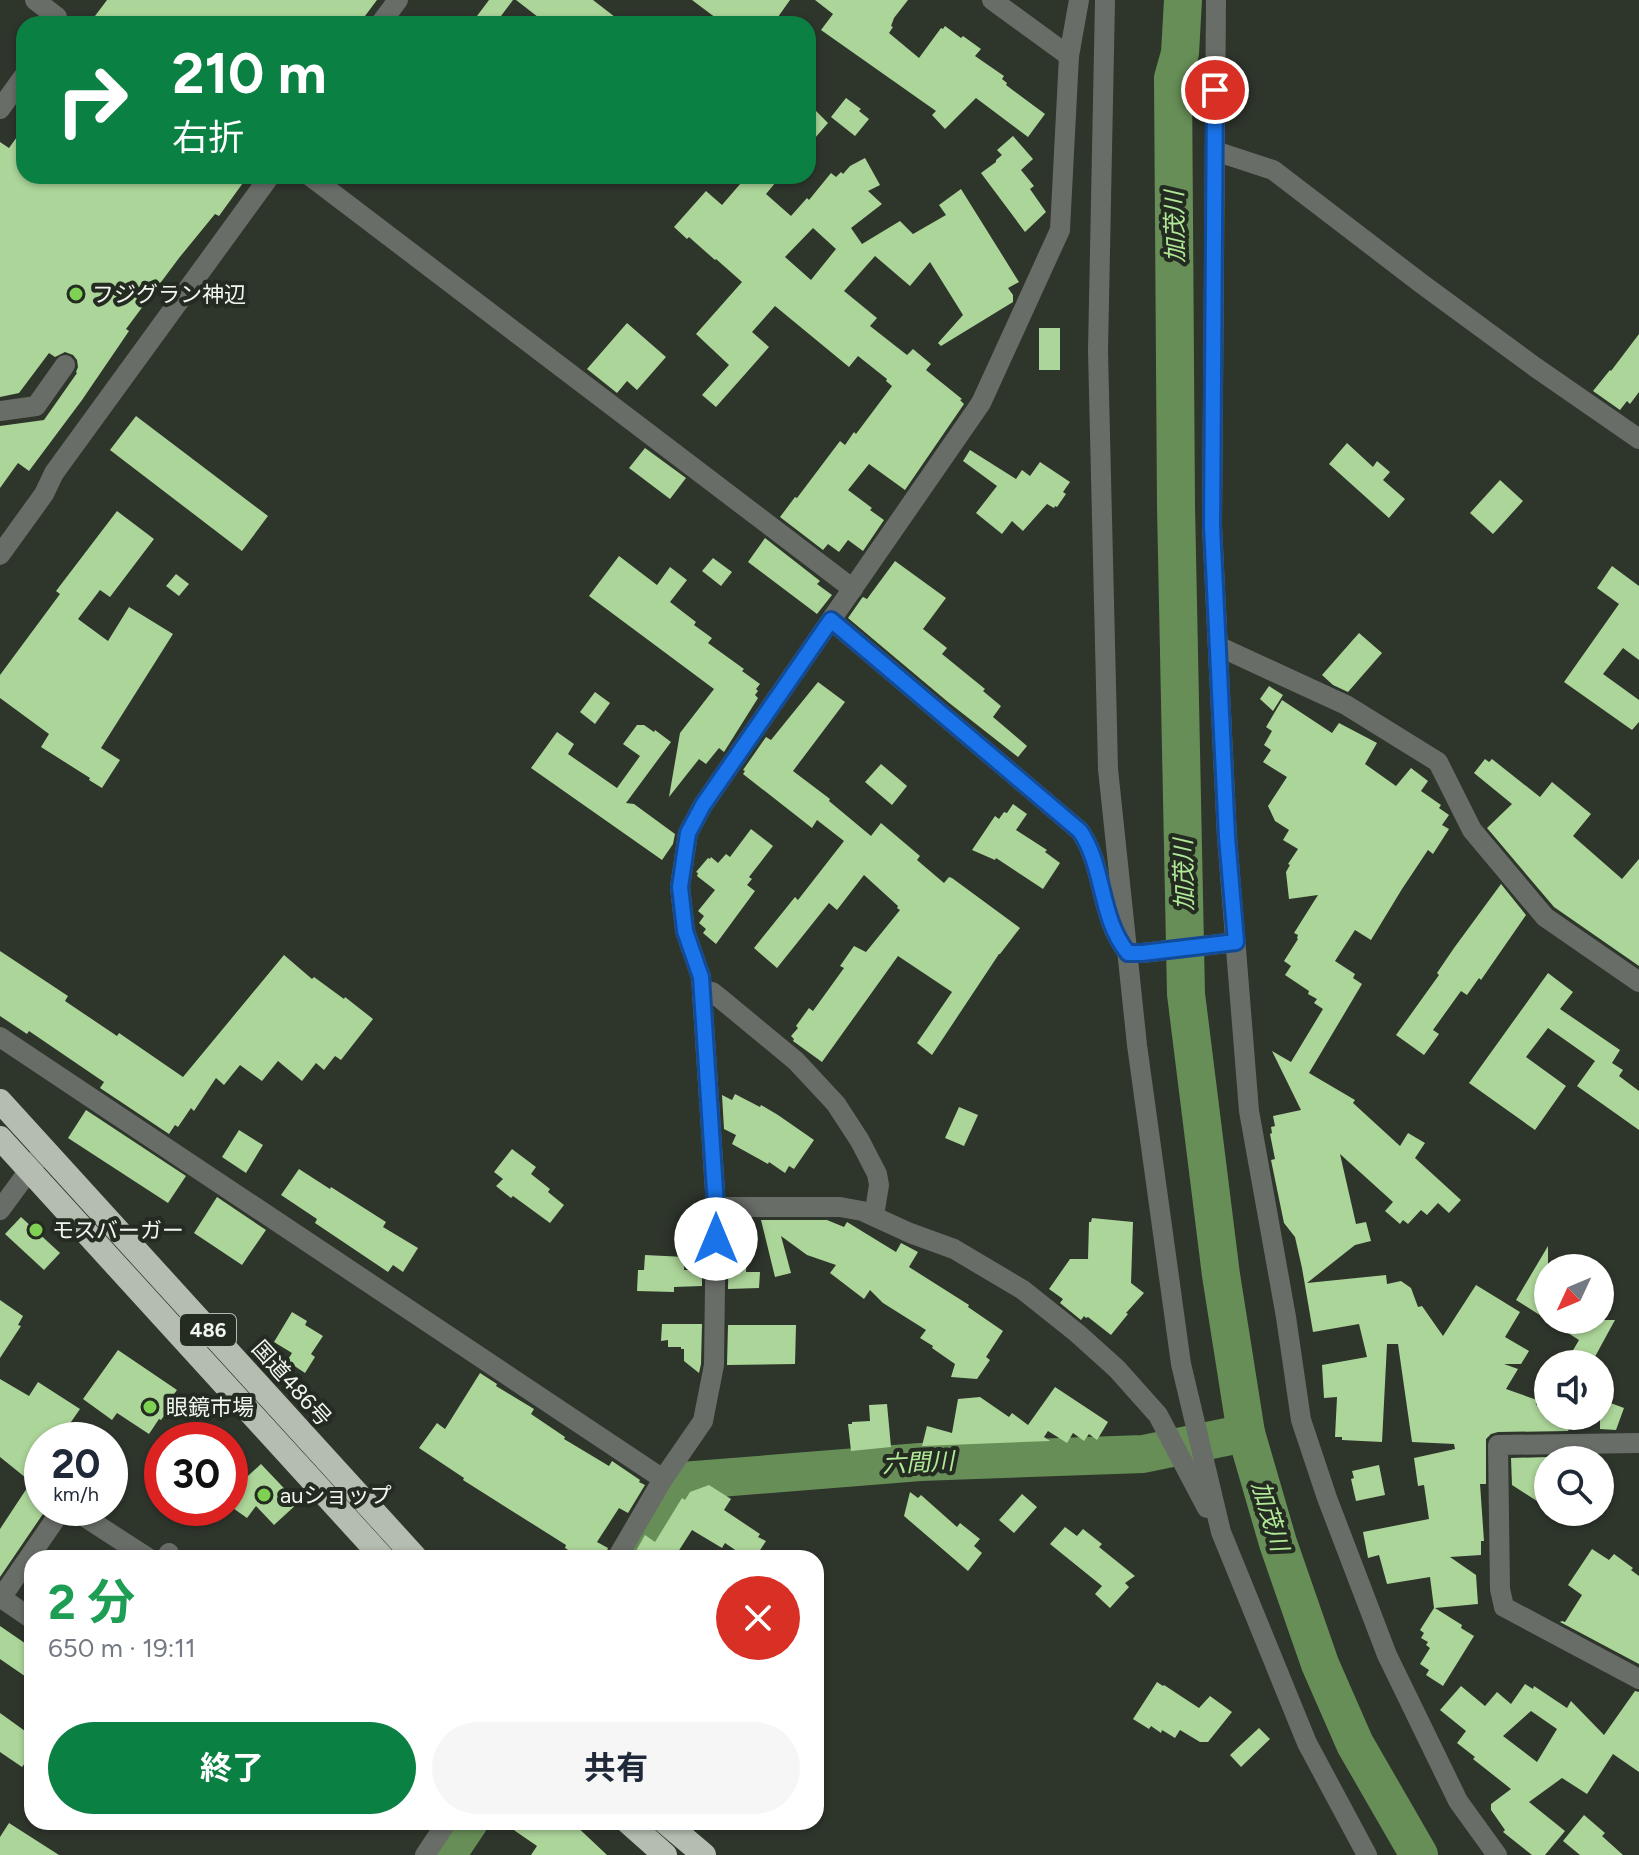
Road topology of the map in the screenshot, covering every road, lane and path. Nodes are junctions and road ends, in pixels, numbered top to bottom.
1 (35, 0) edge
2 (992, 0) edge
3 (1079, 0) edge
4 (1105, 0) edge
5 (1216, 0) edge
6 (56, 16) edge
7 (1069, 56) junction
8 (16, 87) edge
9 (0, 109) edge
10 (1215, 151) junction
11 (264, 184) edge
12 (321, 184) edge
13 (65, 365) dead end
14 (0, 411) edge
15 (1639, 439) edge
16 (0, 555) edge
17 (853, 589) junction
18 (831, 620) junction
19 (1218, 646) junction
20 (1236, 942) junction
21 (1128, 953) junction
22 (1639, 982) edge
23 (702, 996) junction
24 (0, 1037) edge
25 (0, 1101) edge
26 (0, 1138) edge
27 (44, 1150) junction
28 (29, 1170) junction
29 (716, 1207) junction
30 (0, 1210) edge
31 (874, 1216) junction
32 (1639, 1443) edge
33 (663, 1479) junction
34 (50, 1526) edge
35 (99, 1526) edge
36 (1221, 1532) junction
37 (33, 1550) edge
38 (136, 1550) edge
39 (376, 1550) edge
40 (409, 1550) edge
41 (622, 1550) edge
42 (24, 1563) edge
43 (0, 1597) edge
44 (24, 1614) edge
45 (1639, 1679) edge
46 (442, 1830) edge
47 (637, 1830) edge
48 (674, 1830) edge
49 (425, 1855) edge
50 (665, 1855) edge
51 (704, 1855) edge
52 (1367, 1855) edge
53 (1497, 1855) edge

1 - 6 street
2 - 7 street
3 - 7 street
4 - 21 street
5 - 10 street
7 - 17 street
8 - 9 street
10 - 15 street
10 - 19 street
11 - 16 street
12 - 17 street
13 - 14 street
17 - 18 street
18 - 21 street
18 - 23 street
19 - 20 street
19 - 22 street
20 - 21 street
20 - 53 street
21 - 36 street
23 - 29 street
23 - 31 street
24 - 33 street
25 - 27 highway, 国道486号 / 486
26 - 28 highway, 486
27 - 28 street
27 - 40 highway, 国道486号 / 486
28 - 30 street
28 - 39 highway, 486
29 - 31 street
29 - 33 street
31 - 36 street
32 - 45 street
33 - 41 street
34 - 37 street
35 - 38 street
36 - 52 street
42 - 43 street
43 - 44 street
46 - 49 street
47 - 50 highway
48 - 51 highway

